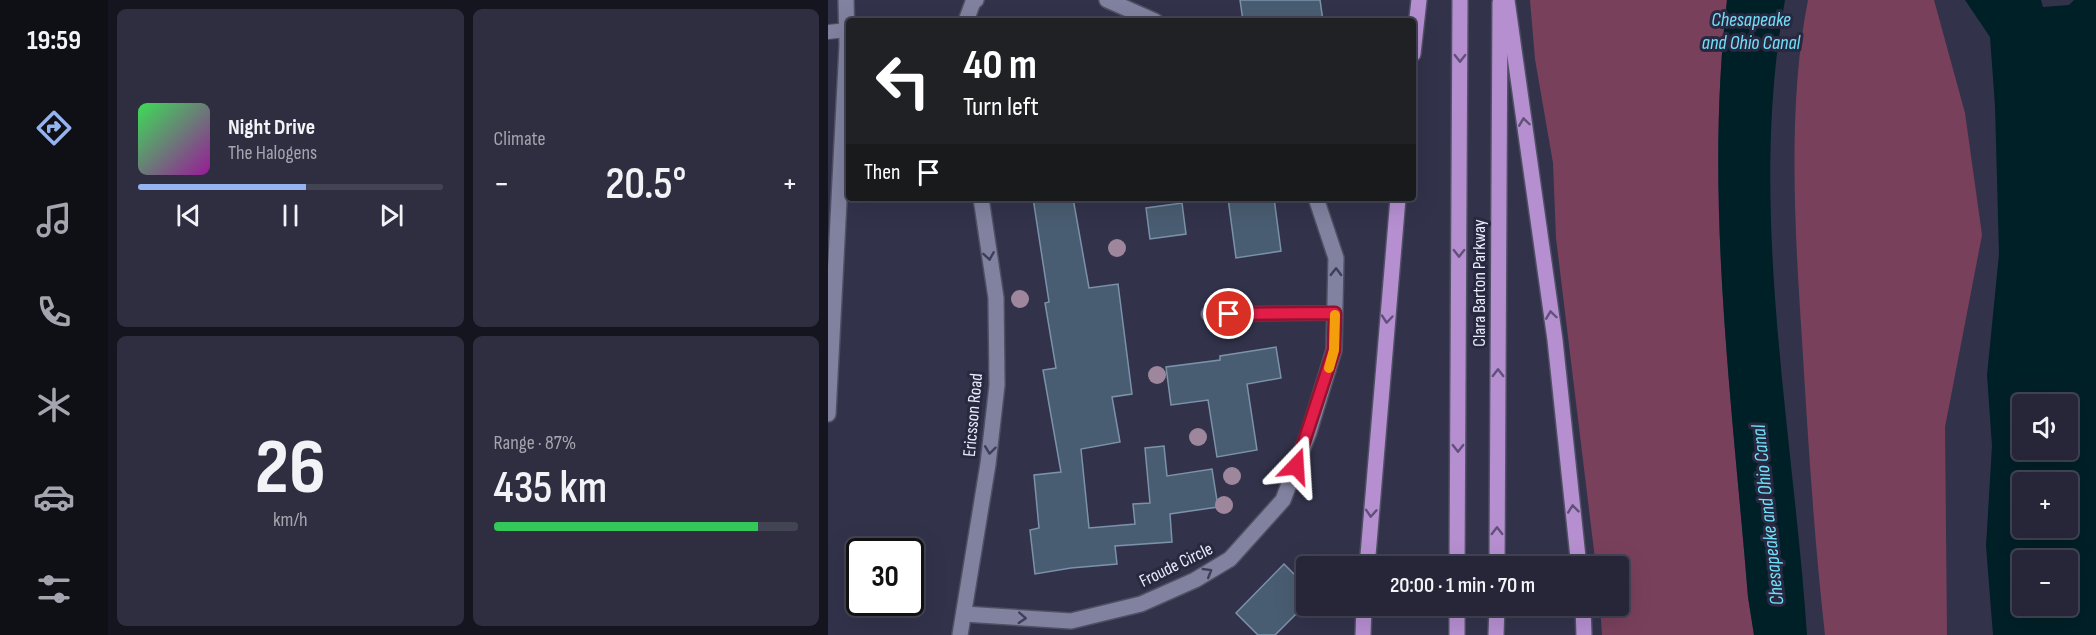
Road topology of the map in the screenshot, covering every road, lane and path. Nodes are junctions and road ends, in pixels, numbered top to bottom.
1 (846, 0) edge
2 (976, 0) edge
3 (1107, 0) edge
4 (1419, 0) edge
5 (1460, 0) edge
6 (1500, 0) edge
7 (1507, 0) edge
8 (847, 18) edge
9 (967, 18) edge
10 (1148, 18) edge
11 (1416, 27) edge
12 (846, 30) edge
13 (828, 32) edge
14 (846, 50) edge
15 (981, 201) edge
16 (1318, 201) edge
17 (1398, 201) edge
18 (1335, 313) junction
19 (1208, 314) dead end
20 (828, 414) edge
21 (1368, 556) edge
22 (1457, 556) edge
23 (1497, 556) edge
24 (1578, 556) edge
25 (964, 614) junction
26 (1361, 616) edge
27 (1363, 616) edge
28 (1457, 616) edge
29 (1497, 616) edge
30 (1583, 616) edge
31 (960, 635) edge
32 (1355, 635) edge
33 (1363, 635) edge
34 (1457, 635) edge
35 (1496, 635) edge
36 (1584, 635) edge

1 - 8 street
2 - 9 street
3 - 10 street
4 - 11 main road
5 -> 22 main road, Clara Barton Parkway
23 -> 6 main road, Clara Barton Parkway
24 -> 7 main road
12 - 13 lane
14 - 20 street
15 -> 25 street, Ericsson Road
18 -> 16 street, Froude Circle
17 -> 21 main road
18 - 19 lane
25 -> 18 street, Froude Circle
25 - 31 street, Ericsson Road
26 - 32 main road
27 - 33 main road
28 - 34 main road
29 - 35 main road
30 - 36 main road

